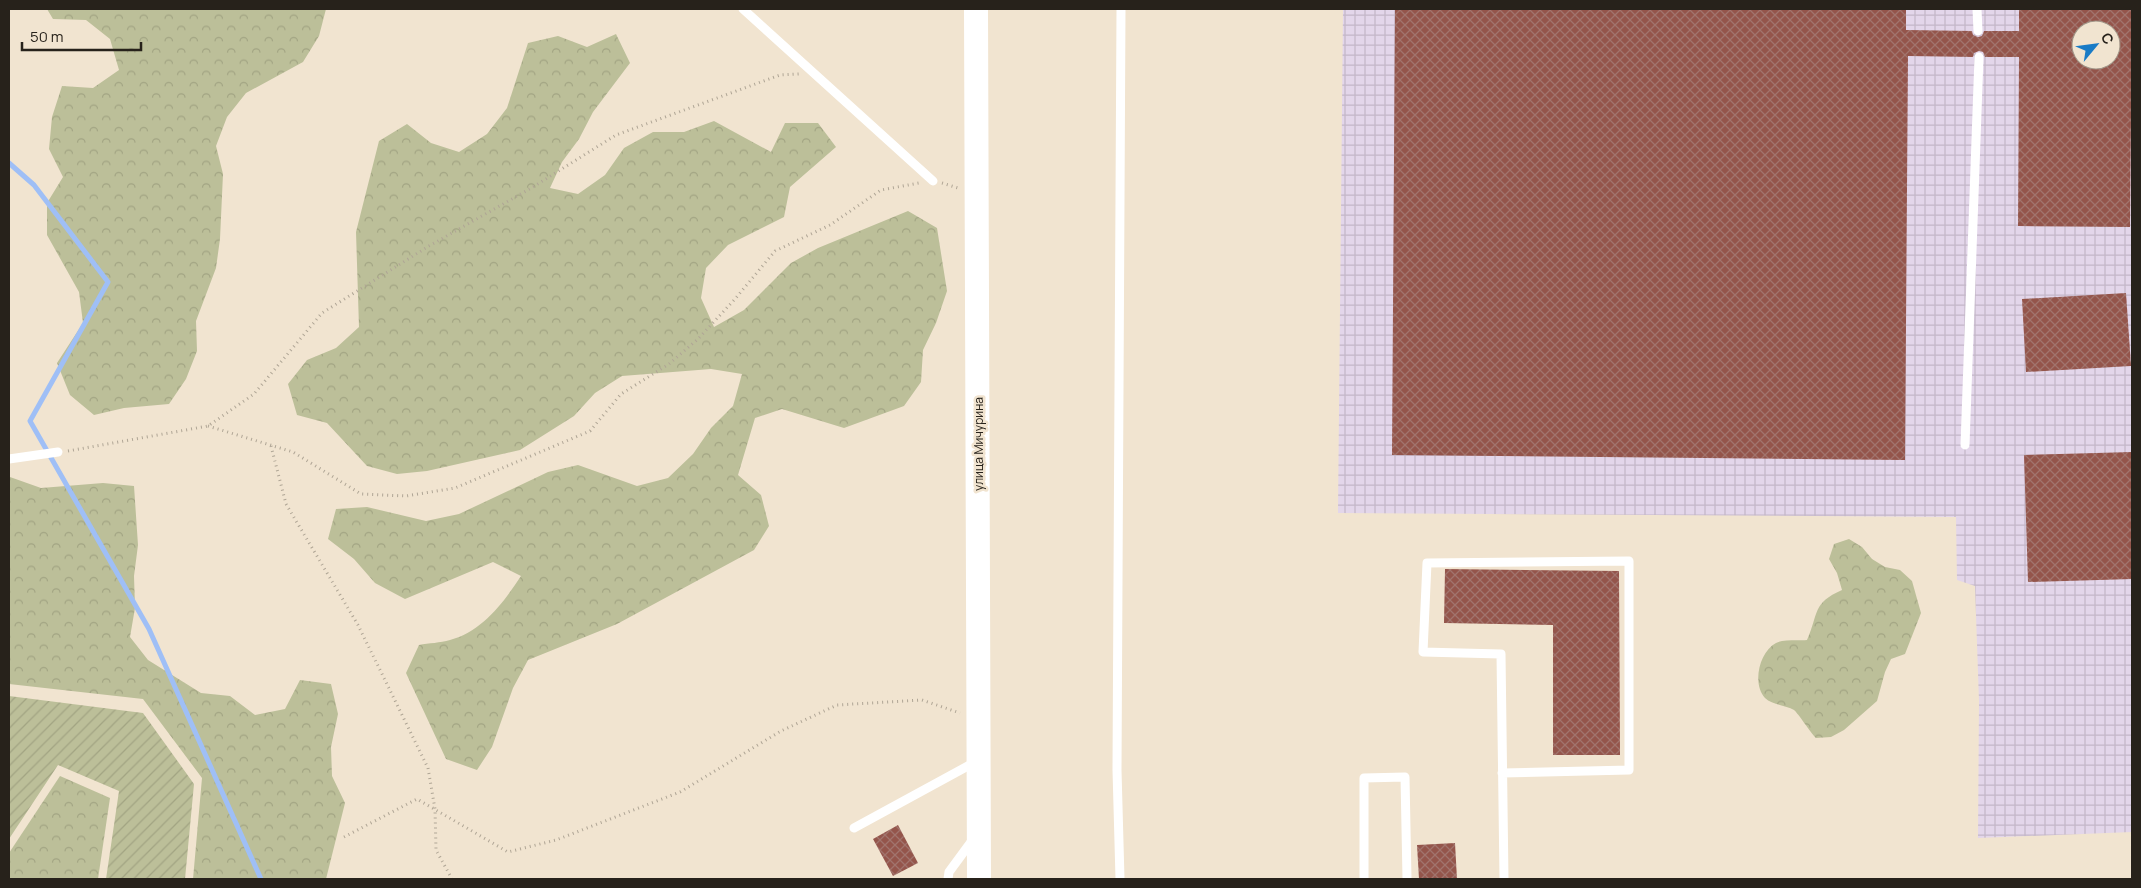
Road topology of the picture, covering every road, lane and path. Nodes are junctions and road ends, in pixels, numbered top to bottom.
1 (743, 9) edge
2 (976, 9) edge
3 (1121, 9) edge
4 (1977, 9) edge
5 (1978, 31) dead end
6 (1979, 57) dead end
7 (814, 74) junction
8 (933, 181) junction
9 (978, 194) junction
10 (208, 426) junction
11 (270, 445) junction
12 (1965, 445) dead end
13 (58, 452) joint
14 (9, 459) edge
15 (979, 720) junction
16 (979, 760) junction
17 (1502, 773) junction
18 (435, 810) junction
19 (854, 828) dead end
20 (979, 832) junction
21 (344, 837) dead end
22 (452, 879) edge
23 (948, 879) edge
24 (979, 879) edge
25 (1120, 879) edge
26 (1364, 879) edge
27 (1407, 879) edge
28 (1504, 879) edge

1 - 7 lane
2 - 9 main road, улица Мичурина
3 - 25 lane
4 - 5 lane
6 - 12 lane
7 - 8 lane
7 - 10 path
8 - 9 path
8 - 11 path
9 - 15 main road, улица Мичурина
10 - 11 path
10 - 13 path
11 - 18 path
13 - 14 lane
15 - 16 main road, улица Мичурина
15 - 18 path
16 - 19 lane
16 - 20 main road, улица Мичурина
17 - 17 lane
17 - 28 lane
18 - 21 path
18 - 22 path
20 - 23 lane
20 - 24 main road, улица Мичурина
26 - 27 lane

